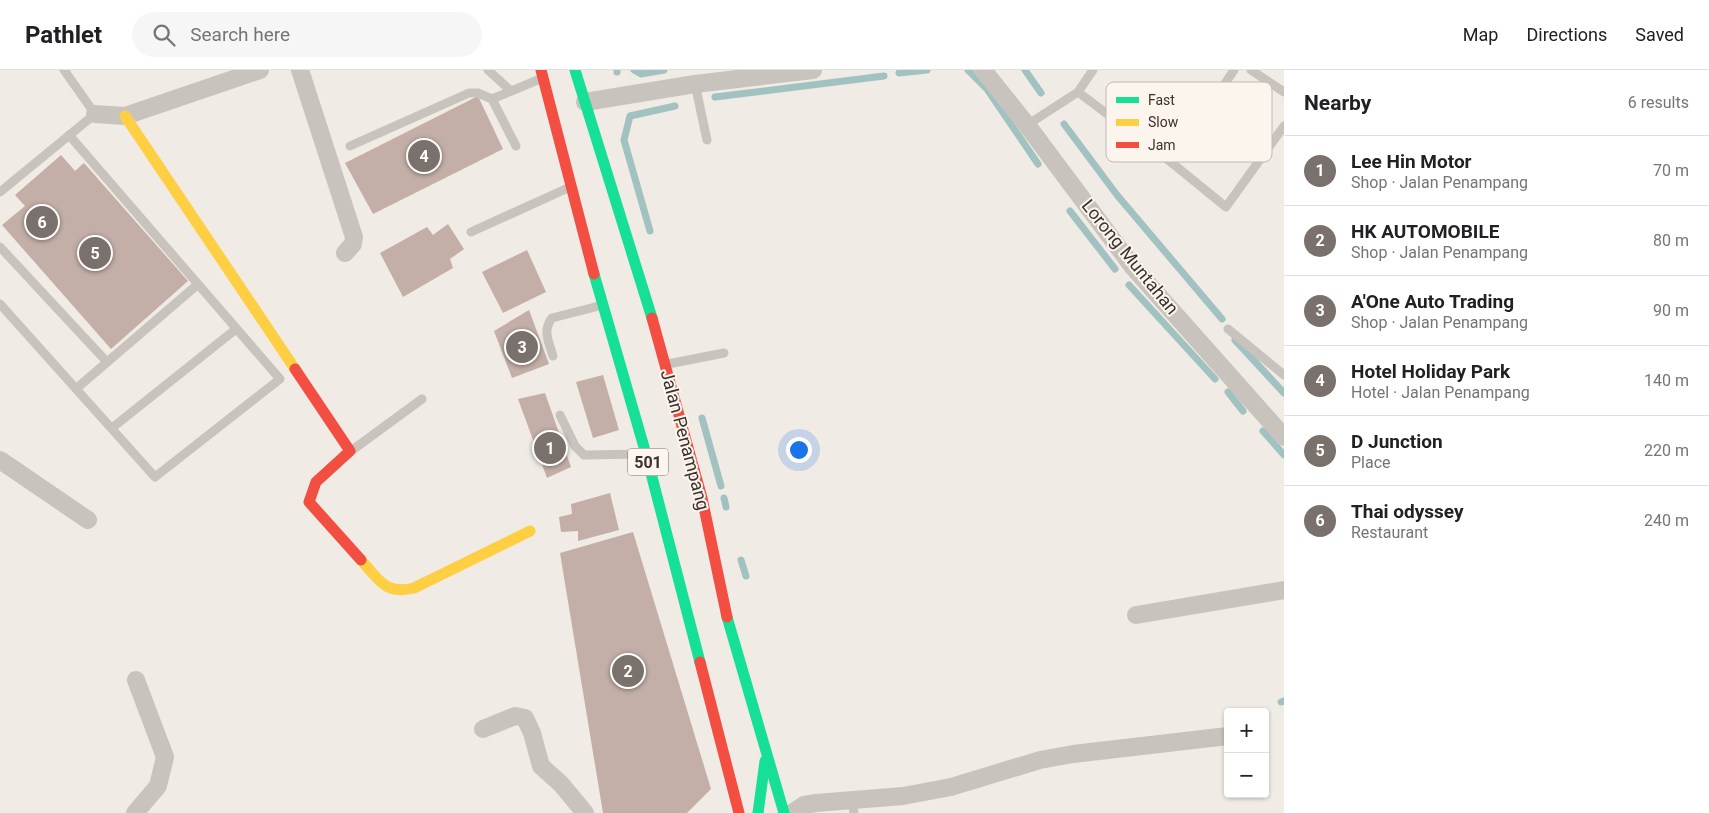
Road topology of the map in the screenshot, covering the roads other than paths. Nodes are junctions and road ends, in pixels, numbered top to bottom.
1 (64, 70) edge
2 (260, 70) edge
3 (300, 70) edge
4 (488, 70) edge
5 (575, 70) edge
6 (813, 70) edge
7 (983, 70) edge
8 (1093, 70) edge
9 (1234, 70) edge
10 (1251, 70) edge
11 (542, 74) edge
12 (1226, 82) edge
13 (1269, 82) edge
14 (695, 84) junction
15 (1272, 84) edge
16 (510, 91) junction
17 (1078, 92) junction
18 (1284, 92) edge
19 (492, 99) junction
20 (585, 102) junction
21 (1106, 113) edge
22 (95, 114) junction
23 (125, 116) junction
24 (1027, 125) junction
25 (1284, 126) edge
26 (69, 136) junction
27 (707, 140) dead end
28 (1272, 143) edge
29 (350, 146) dead end
30 (516, 146) dead end
31 (1258, 162) edge
32 (1172, 163) edge
33 (570, 187) junction
34 (0, 192) edge
35 (471, 232) dead end
36 (0, 247) edge
37 (345, 253) dead end
38 (198, 284) junction
39 (0, 304) edge
40 (602, 306) junction
41 (236, 329) junction
42 (1228, 329) dead end
43 (724, 353) dead end
44 (553, 356) dead end
45 (107, 362) junction
46 (666, 365) junction
47 (1284, 375) edge
48 (77, 388) junction
49 (422, 400) dead end
50 (560, 415) dead end
51 (112, 428) junction
52 (1284, 437) edge
53 (350, 451) junction
54 (646, 454) junction
55 (0, 460) edge
56 (88, 520) dead end
57 (530, 530) dead end
58 (1284, 590) edge
59 (1136, 615) dead end
60 (136, 680) dead end
61 (483, 729) dead end
62 (1224, 736) edge
63 (766, 749) junction
64 (853, 806) edge
65 (134, 813) edge
66 (585, 813) edge
67 (739, 813) edge
68 (758, 813) edge
69 (784, 813) edge
70 (792, 813) edge

1 - 22 lane
2 - 23 street
3 - 37 street
4 - 16 lane
5 - 20 main road, Jalan Penampang / 501
6 - 14 street
7 - 24 street, Lorong Muntahan
8 - 17 lane
9 - 12 lane
10 - 13 lane
11 - 16 lane
11 - 33 main road, 501
14 - 20 street
14 - 27 lane
15 - 18 lane
16 - 19 lane
17 - 21 lane
17 - 24 lane
19 - 29 lane
19 - 30 lane
20 - 46 main road, Jalan Penampang / 501
22 - 23 street
22 - 26 lane
23 - 53 main road
24 - 52 street, Lorong Muntahan
25 - 28 lane
26 - 34 lane
26 - 38 lane
31 - 32 lane
33 - 35 lane
33 - 40 main road, 501
36 - 45 lane
38 - 41 lane
38 - 45 lane
39 - 48 lane
40 - 44 lane
40 - 54 main road, 501
41 - 51 lane
41 - 51 lane
42 - 47 lane
43 - 46 lane
45 - 48 lane
46 - 63 main road, Jalan Penampang / 501
48 - 51 lane
49 - 53 lane
50 - 54 lane
53 - 57 main road
54 - 67 main road, 501
55 - 56 street
58 - 59 street
60 - 65 street
61 - 66 street
62 - 64 street
63 - 68 main road
63 - 69 main road, Jalan Penampang / 501
64 - 70 street

